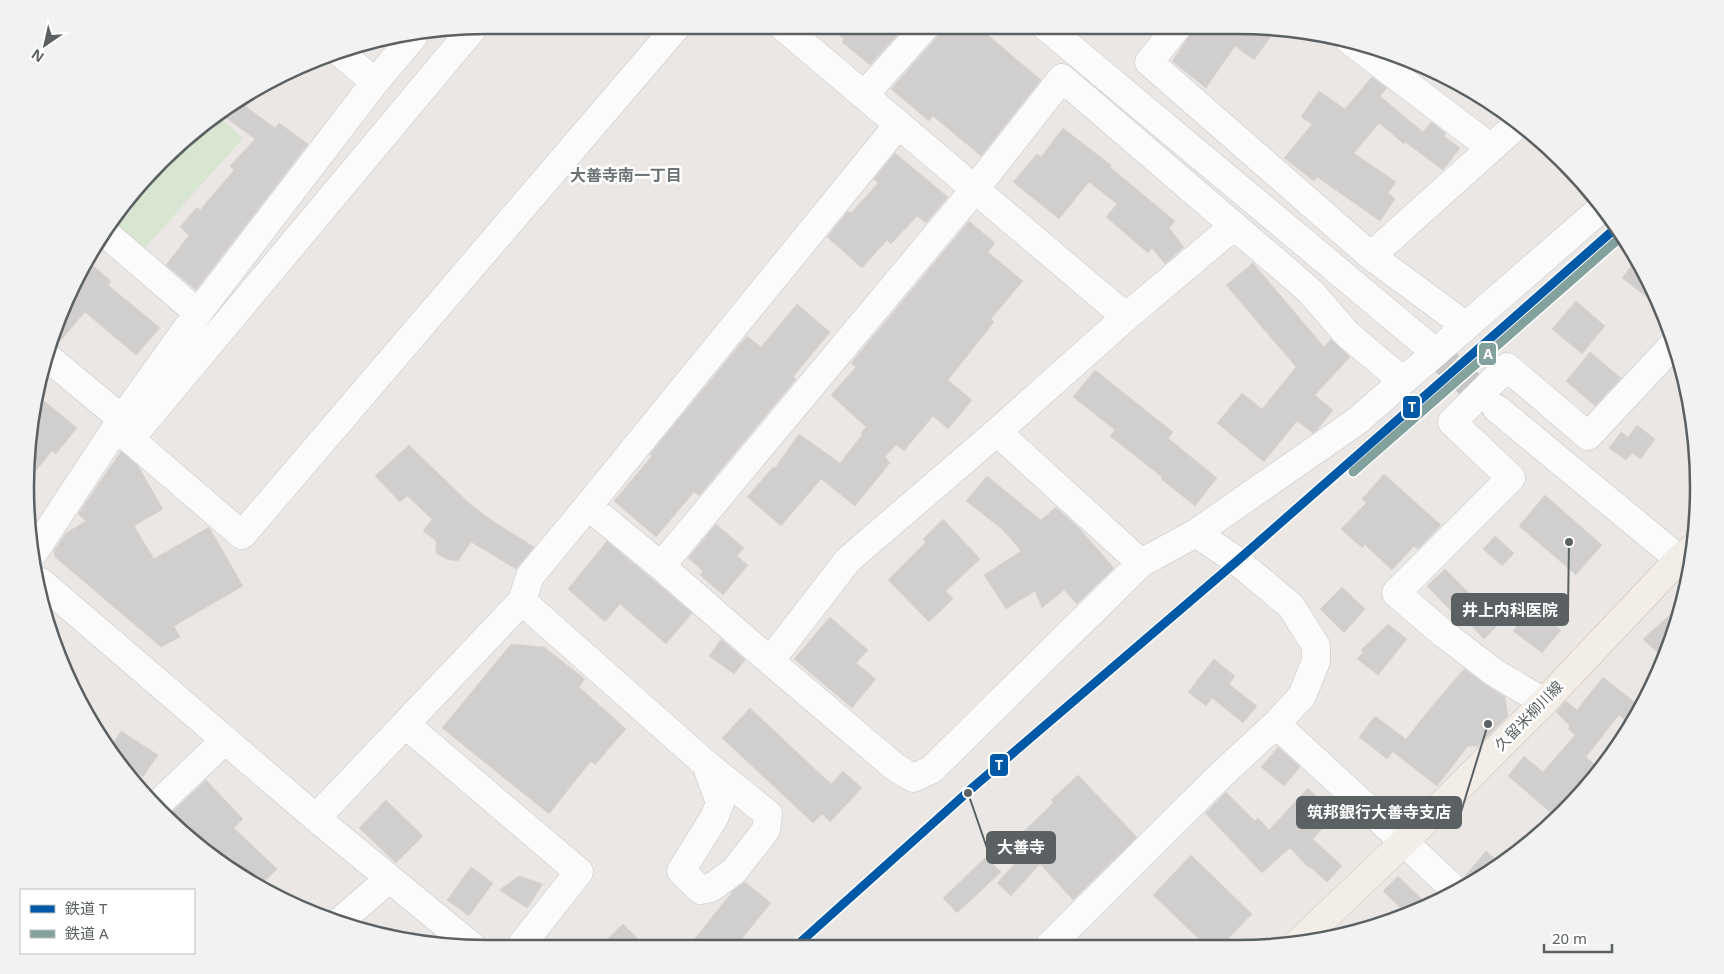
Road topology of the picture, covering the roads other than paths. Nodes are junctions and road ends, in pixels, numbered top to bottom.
1 (670, 34) edge
2 (792, 34) edge
3 (919, 34) edge
4 (1054, 34) edge
5 (1172, 34) edge
6 (468, 35) edge
7 (410, 40) edge
8 (1365, 53) edge
9 (345, 57) edge
10 (376, 82) junction
11 (864, 96) junction
12 (898, 125) junction
13 (1513, 127) edge
14 (1490, 148) junction
15 (975, 189) junction
16 (1597, 212) edge
17 (1234, 226) junction
18 (109, 236) edge
19 (1371, 256) junction
20 (198, 313) junction
21 (1126, 317) junction
22 (1466, 326) junction
23 (1429, 347) tunnel mouth
24 (1669, 350) edge
25 (52, 361) edge
26 (1403, 381) junction
27 (1496, 408) tunnel mouth
28 (122, 419) junction
29 (997, 432) junction
30 (588, 506) junction
31 (1196, 533) junction
32 (38, 546) edge
33 (1685, 552) edge
34 (1685, 555) edge
35 (1141, 563) junction
36 (661, 566) junction
37 (44, 585) edge
38 (522, 601) junction
39 (770, 662) junction
40 (1544, 702) junction
41 (405, 724) junction
42 (1276, 724) junction
43 (225, 740) junction
44 (706, 764) dead end
45 (161, 801) edge
46 (316, 818) junction
47 (1404, 842) junction
48 (389, 879) junction
49 (1451, 887) edge
50 (345, 917) edge
51 (1307, 934) edge
52 (463, 939) edge
53 (525, 940) edge
54 (1055, 940) edge

1 - 6 street
2 - 11 street
3 - 11 street
4 - 23 street
5 - 19 street
7 - 10 street
8 - 14 street
9 - 10 street
10 - 20 street
11 - 12 street
12 - 15 street
12 - 30 street
13 - 14 street
14 - 19 street
15 - 17 street
15 - 21 street
15 - 36 street
16 - 22 street
17 - 21 street
17 - 26 street
18 - 20 street
19 - 22 street
20 - 28 street
21 - 29 street
22 - 26 street
24 - 40 street
25 - 28 street
26 - 31 street
27 - 33 street
28 - 32 street
29 - 35 street
29 - 39 street
30 - 36 street
30 - 38 street
31 - 35 street
31 - 42 street
34 - 40 main road, 久留米柳川線
35 - 39 street
36 - 39 street
37 - 43 street
38 - 41 street
38 - 44 street
40 - 47 main road, 久留米柳川線
41 - 46 street
41 - 53 street
42 - 47 street
42 - 54 street
43 - 45 street
43 - 46 street
46 - 48 street
47 - 49 street
47 - 51 main road, 久留米柳川線
48 - 50 street
48 - 52 street

